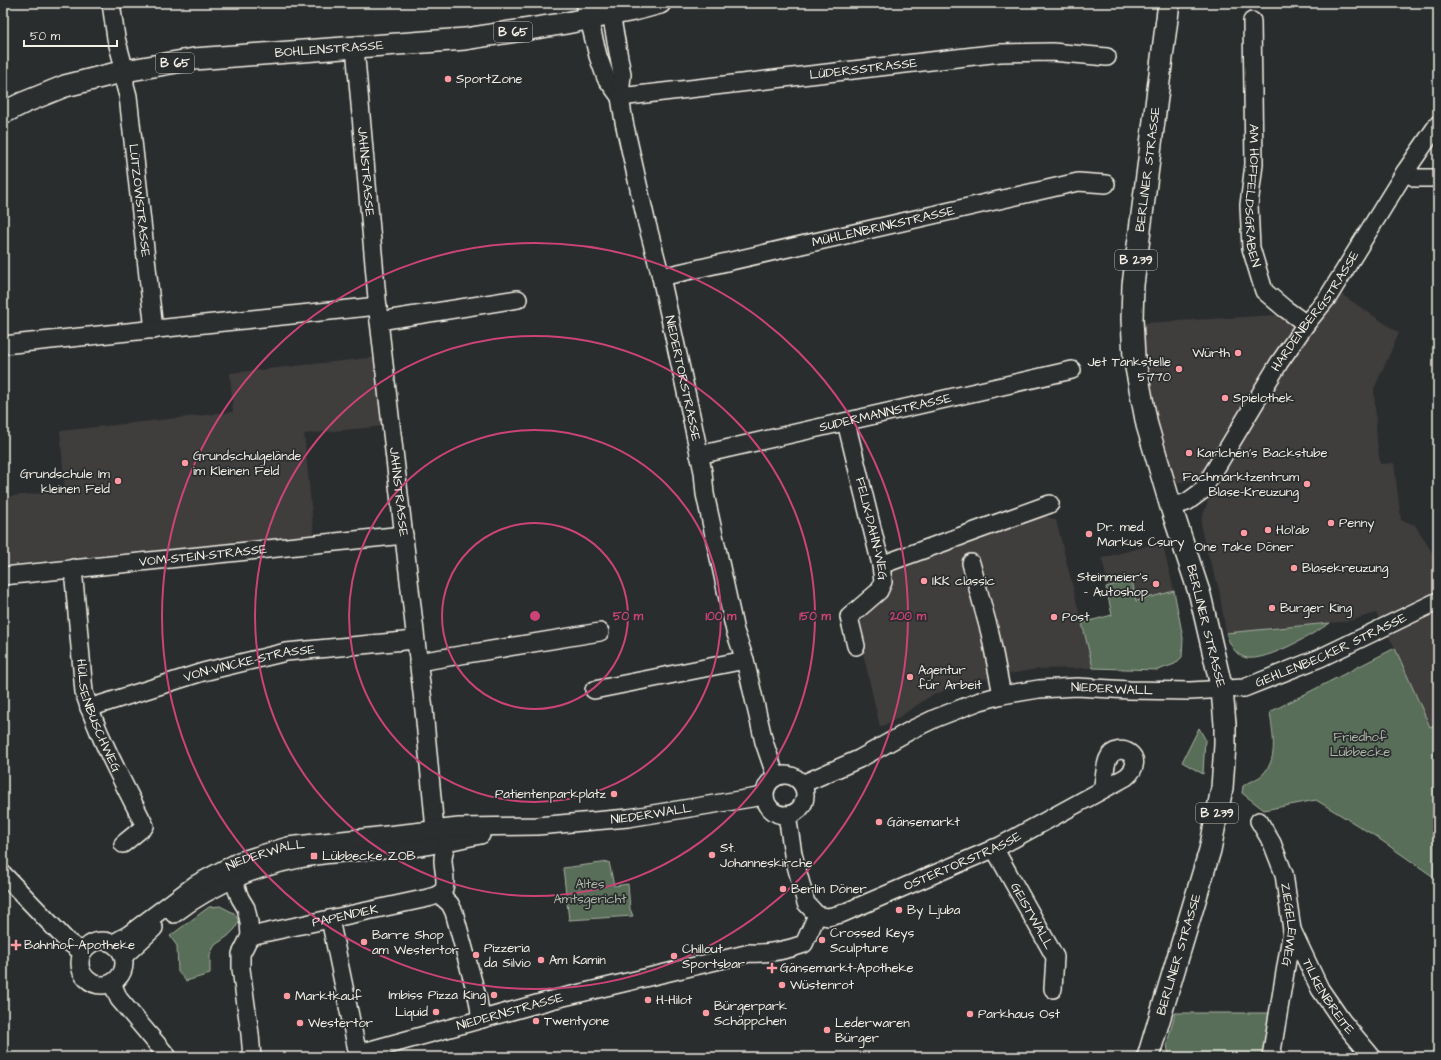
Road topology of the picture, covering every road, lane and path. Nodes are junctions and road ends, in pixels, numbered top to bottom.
1 (111, 3) edge
2 (660, 3) edge
3 (1169, 3) edge
4 (609, 9) edge
5 (587, 11) edge
6 (1252, 21) dead end
7 (355, 47) junction
8 (1107, 57) dead end
9 (125, 71) junction
10 (620, 97) junction
11 (3, 113) edge
12 (1438, 124) edge
13 (1405, 172) junction
14 (1438, 178) edge
15 (1106, 184) dead end
16 (661, 277) junction
17 (518, 299) dead end
18 (379, 313) junction
19 (1306, 324) junction
20 (154, 330) junction
21 (3, 345) edge
22 (1072, 370) dead end
23 (846, 422) junction
24 (699, 455) junction
25 (1050, 504) dead end
26 (1171, 507) junction
27 (404, 535) junction
28 (971, 564) dead end
29 (881, 565) junction
30 (73, 568) junction
31 (3, 576) edge
32 (1438, 601) edge
33 (600, 632) dead end
34 (415, 640) junction
35 (856, 646) dead end
36 (745, 660) junction
37 (418, 662) junction
38 (594, 690) dead end
39 (1222, 690) junction
40 (1002, 695) junction
41 (89, 708) junction
42 (776, 777) junction
43 (802, 784) junction
44 (1102, 790) dead end
45 (764, 796) junction
46 (787, 815) junction
47 (1259, 821) dead end
48 (441, 836) junction
49 (123, 844) dead end
50 (994, 848) junction
51 (232, 872) junction
52 (3, 874) edge
53 (439, 894) junction
54 (817, 915) junction
55 (330, 919) junction
56 (1292, 930) junction
57 (250, 936) junction
58 (119, 950) junction
59 (82, 952) junction
60 (112, 983) junction
61 (1053, 988) dead end
62 (481, 1019) junction
63 (168, 1057) edge
64 (252, 1057) edge
65 (1148, 1057) edge
66 (1271, 1057) edge
67 (1372, 1057) edge

1 - 9 street, LÜTZOWSTRASSE
2 - 4 main road, BOHLENSTRASSE
3 - 26 main road, BERLINER STRASSE / B 239
4 - 5 main road, BOHLENSTRASSE
4 - 10 street, NIEDERTORSTRASSE
5 - 7 main road, BOHLENSTRASSE / B 65
5 - 10 street, NIEDERTORSTRASSE
6 - 19 street, AM HOFFELDSGRABEN
7 - 9 main road, BOHLENSTRASSE / B 65
7 - 18 street, JAHNSTRASSE
8 - 10 street, LÜDERSSTRASSE
9 - 11 main road, BOHLENSTRASSE / B 65
9 - 20 street, LÜTZOWSTRASSE
10 - 16 street, NIEDERTORSTRASSE
12 - 13 street, HARDENBERGSTRASSE
13 - 14 street
13 - 19 street, HARDENBERGSTRASSE
15 - 16 street, MÜHLENBRINKSTRASSE
16 - 24 street, NIEDERTORSTRASSE
17 - 18 street
18 - 20 street
18 - 27 street, JAHNSTRASSE
19 - 26 street, HARDENBERGSTRASSE
20 - 21 street
22 - 23 street, SUDERMANNSTRASSE
23 - 24 street, SUDERMANNSTRASSE
23 - 29 street, FELIX-DAHN-WEG
24 - 36 street, NIEDERTORSTRASSE
25 - 29 street
26 - 39 main road, BERLINER STRASSE / B 239
27 - 30 street, VOM-STEIN-STRASSE
27 - 34 street, JAHNSTRASSE
28 - 40 street
29 - 35 street, FELIX-DAHN-WEG
30 - 31 street, VOM-STEIN-STRASSE
30 - 41 street, HÜLSENBUSCHWEG
32 - 39 street, GEHLENBECKER STRASSE
33 - 37 street
34 - 37 street, JAHNSTRASSE
34 - 41 street, VON-VINCKE-STRASSE
36 - 38 street
36 - 42 street, NIEDERTORSTRASSE
37 - 48 street, JAHNSTRASSE
39 - 40 street, NIEDERWALL
39 - 65 main road, BERLINER STRASSE / B 239
40 - 43 street, NIEDERWALL
41 - 49 street, HÜLSENBUSCHWEG
42 - 43 street
42 - 45 street
43 - 46 street
44 - 50 street, OSTERTORSTRASSE
45 - 46 street
45 - 48 street, NIEDERWALL
46 - 54 street
47 - 56 street, ZIEGELEIWEG
48 - 51 street, NIEDERWALL
48 - 53 street, JAHNSTRASSE
50 - 54 street, OSTERTORSTRASSE
50 - 61 street, GEISTWALL
51 - 57 street
51 - 58 street, NIEDERWALL
52 - 59 street
53 - 55 street, PAPENDIEK
53 - 62 street
54 - 62 street, NIEDERNSTRASSE
55 - 57 street, PAPENDIEK
55 - 62 street, NIEDERNSTRASSE
56 - 66 street, ZIEGELEIWEG
56 - 67 street, TILKENBREITE
57 - 64 street
58 - 59 street
58 - 60 street
59 - 60 street
60 - 63 street

